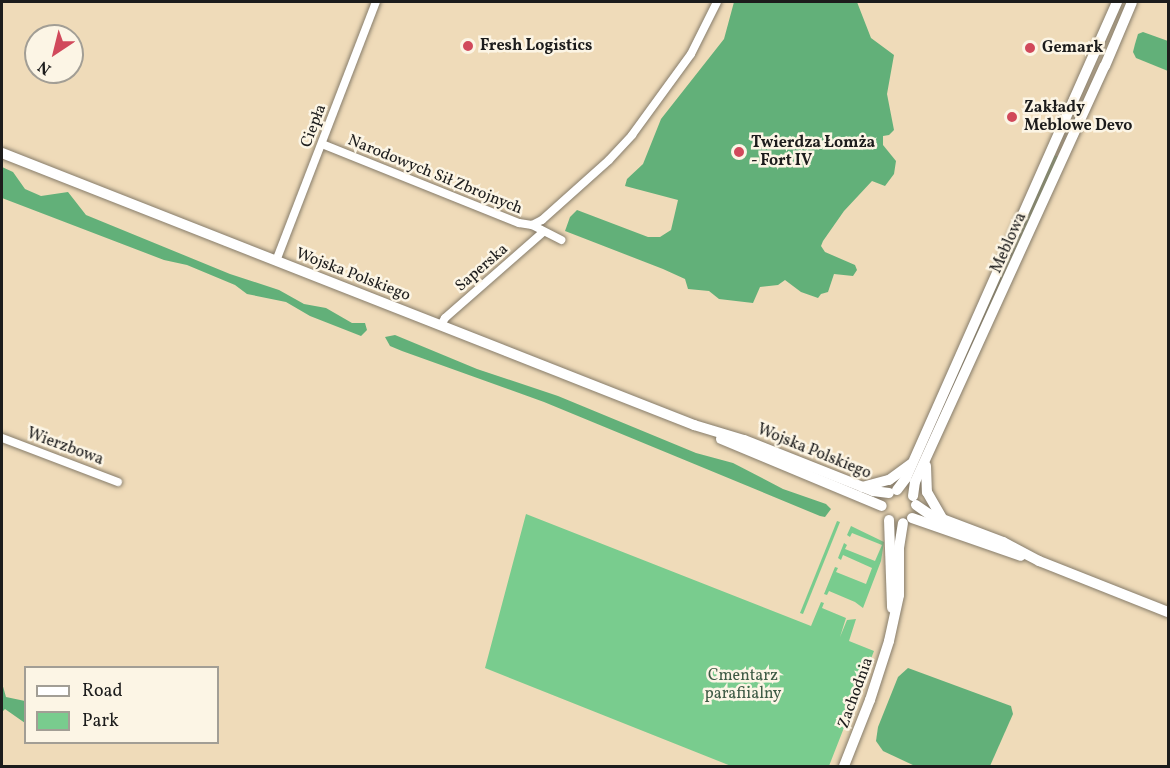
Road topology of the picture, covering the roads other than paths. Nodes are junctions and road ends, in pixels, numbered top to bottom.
1 (376, 2) edge
2 (717, 2) edge
3 (1117, 2) edge
4 (1132, 2) edge
5 (322, 144) junction
6 (2, 153) edge
7 (532, 225) junction
8 (542, 233) junction
9 (561, 240) dead end
10 (276, 261) junction
11 (441, 325) junction
12 (694, 425) junction
13 (2, 438) edge
14 (926, 463) junction
15 (912, 464) junction
16 (118, 482) dead end
17 (862, 487) junction
18 (893, 491) junction
19 (914, 501) junction
20 (882, 506) junction
21 (942, 518) junction
22 (890, 520) junction
23 (908, 520) junction
24 (1040, 561) junction
25 (1168, 612) edge
26 (892, 629) junction
27 (844, 766) edge

1 - 5 street, Ciepła
2 - 7 street, Narodowych Sił Zbrojnych
3 - 15 main road, Meblowa
4 - 14 main road, Meblowa
5 - 7 street, Narodowych Sił Zbrojnych
5 - 10 street, Ciepła
6 - 10 main road, Wojska Polskiego
7 - 8 street
8 - 9 street
8 - 11 street, Saperska
10 - 11 main road, Wojska Polskiego
11 - 12 main road, Wojska Polskiego
12 - 17 main road, Wojska Polskiego
12 - 20 main road, Wojska Polskiego
13 - 16 street, Wierzbowa
14 - 19 main road, Meblowa
14 - 21 main road
15 - 17 main road
15 - 18 main road, Meblowa
17 - 18 main road, Wojska Polskiego
18 - 19 main road
18 - 20 main road
19 - 21 main road
19 - 23 main road
20 - 22 main road
21 - 24 main road
22 - 23 main road
22 - 26 main road, Zachodnia
23 - 24 main road
23 - 26 main road, Zachodnia
24 - 25 main road
26 - 27 main road, Zachodnia

